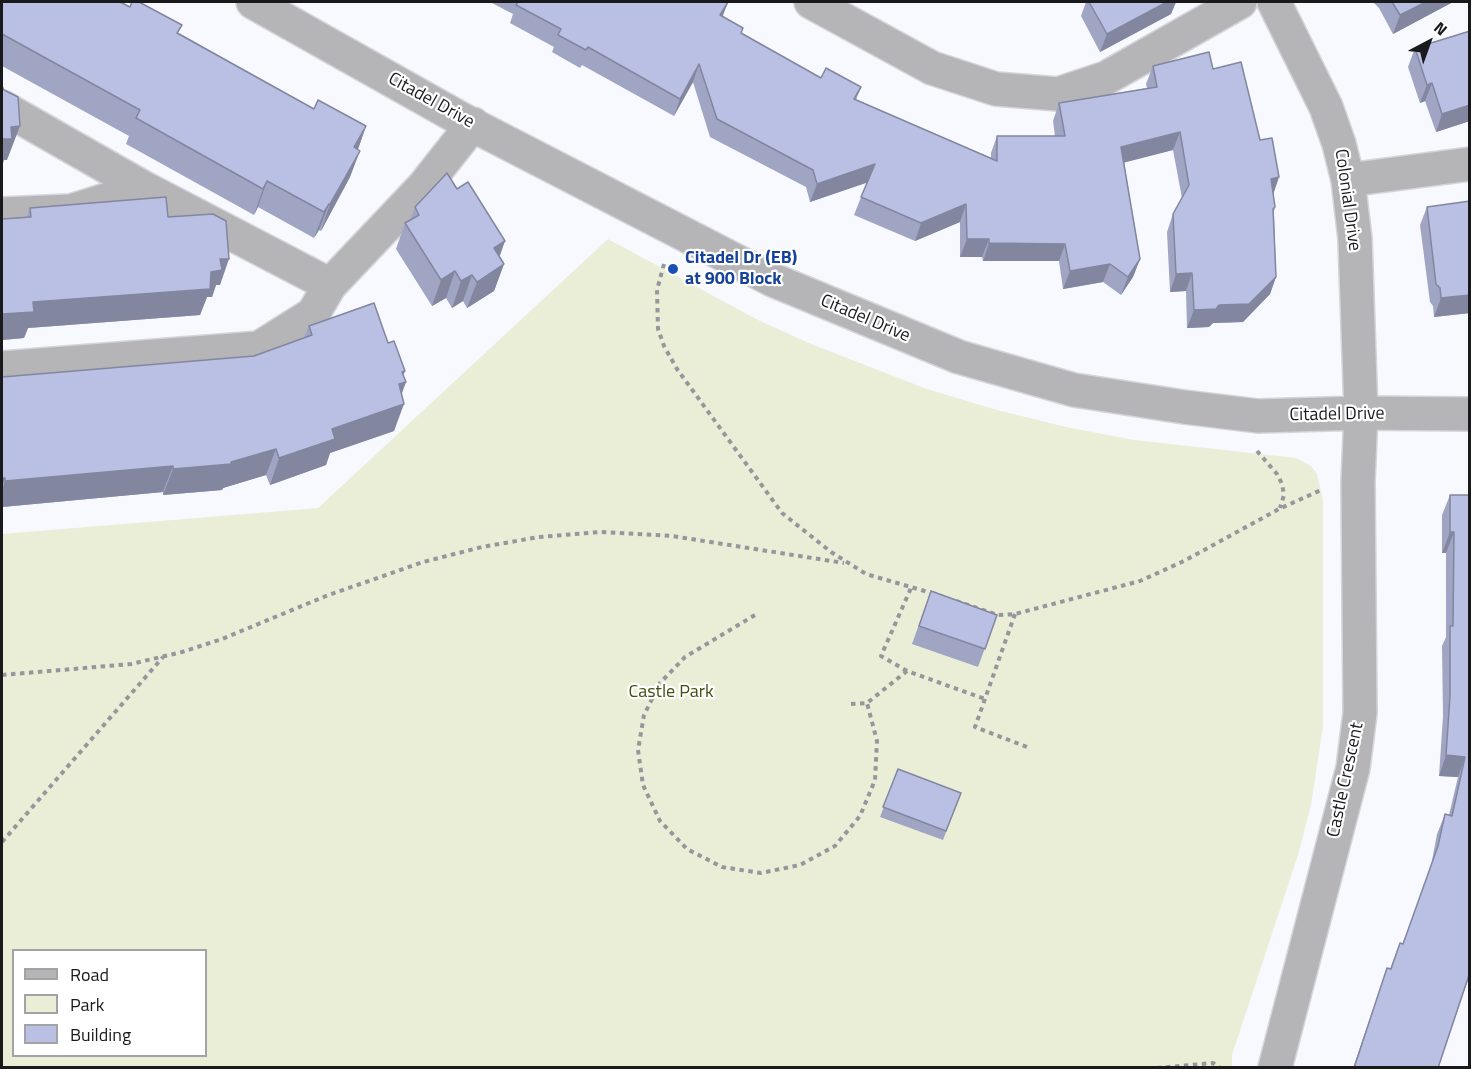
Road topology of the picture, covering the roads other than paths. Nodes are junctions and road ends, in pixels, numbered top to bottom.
1 (253, 2) edge
2 (812, 2) edge
3 (1240, 2) edge
4 (1274, 2) edge
5 (2, 107) edge
6 (473, 124) junction
7 (1470, 164) edge
8 (1348, 180) junction
9 (144, 188) junction
10 (2, 214) edge
11 (330, 285) junction
12 (2, 368) edge
13 (1360, 413) junction
14 (1470, 414) edge
15 (1275, 1068) edge

1 - 6 street, Citadel Drive
2 - 3 street
4 - 8 street, Colonial Drive
5 - 9 street
6 - 11 street
6 - 13 street, Citadel Drive
7 - 8 street
8 - 13 street, Colonial Drive
9 - 10 street
9 - 11 street
11 - 12 street
13 - 14 street, Citadel Drive
13 - 15 street, Castle Crescent

